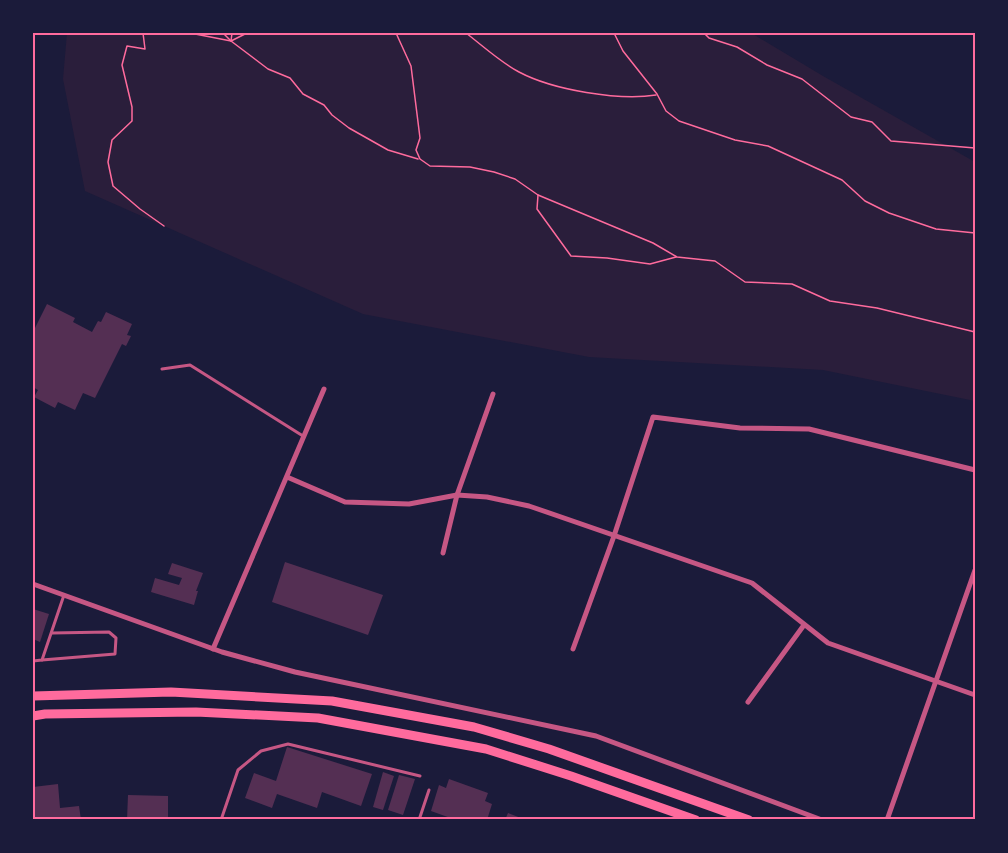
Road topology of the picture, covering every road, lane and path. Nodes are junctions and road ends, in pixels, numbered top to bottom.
1 (143, 33) edge
2 (190, 33) edge
3 (223, 33) edge
4 (232, 33) edge
5 (247, 33) edge
6 (396, 33) edge
7 (466, 33) edge
8 (614, 33) edge
9 (704, 33) edge
10 (231, 41) junction
11 (657, 94) junction
12 (975, 148) edge
13 (420, 159) junction
14 (538, 195) junction
15 (164, 226) dead end
16 (975, 233) edge
17 (677, 257) junction
18 (975, 332) edge
19 (162, 369) dead end
20 (324, 389) dead end
21 (493, 393) dead end
22 (303, 436) junction
23 (975, 470) edge
24 (287, 477) junction
25 (457, 495) junction
26 (614, 536) junction
27 (443, 553) dead end
28 (975, 570) edge
29 (33, 584) edge
30 (64, 595) junction
31 (804, 625) junction
32 (51, 633) junction
33 (213, 649) junction
34 (573, 649) dead end
35 (42, 660) junction
36 (33, 661) edge
37 (935, 680) junction
38 (975, 695) edge
39 (33, 696) edge
40 (748, 702) dead end
41 (33, 716) edge
42 (420, 776) dead end
43 (429, 789) dead end
44 (221, 820) edge
45 (419, 820) edge
46 (696, 820) edge
47 (749, 820) edge
48 (822, 820) edge
49 (887, 820) edge

1 - 15 path
2 - 10 path
3 - 10 path
4 - 10 path
5 - 10 path
6 - 13 path
7 - 11 path
8 - 11 path
9 - 12 path
10 - 13 path
11 - 16 path
13 - 14 path
14 - 17 path
14 - 17 path
17 - 18 path
19 - 22 lane
20 - 22 street
21 - 25 street
22 - 24 street
23 - 26 street
24 - 25 street
24 - 33 street
25 - 26 street
25 - 27 street
26 - 31 street
26 - 34 street
28 - 37 street
29 - 30 street
30 - 32 lane
30 - 33 street
31 - 37 street
31 - 40 street
32 - 35 lane
32 - 35 lane
33 - 48 street
35 - 36 lane
37 - 38 street
37 - 49 street
39 - 47 highway
41 - 46 highway
42 - 44 lane
43 - 45 lane

